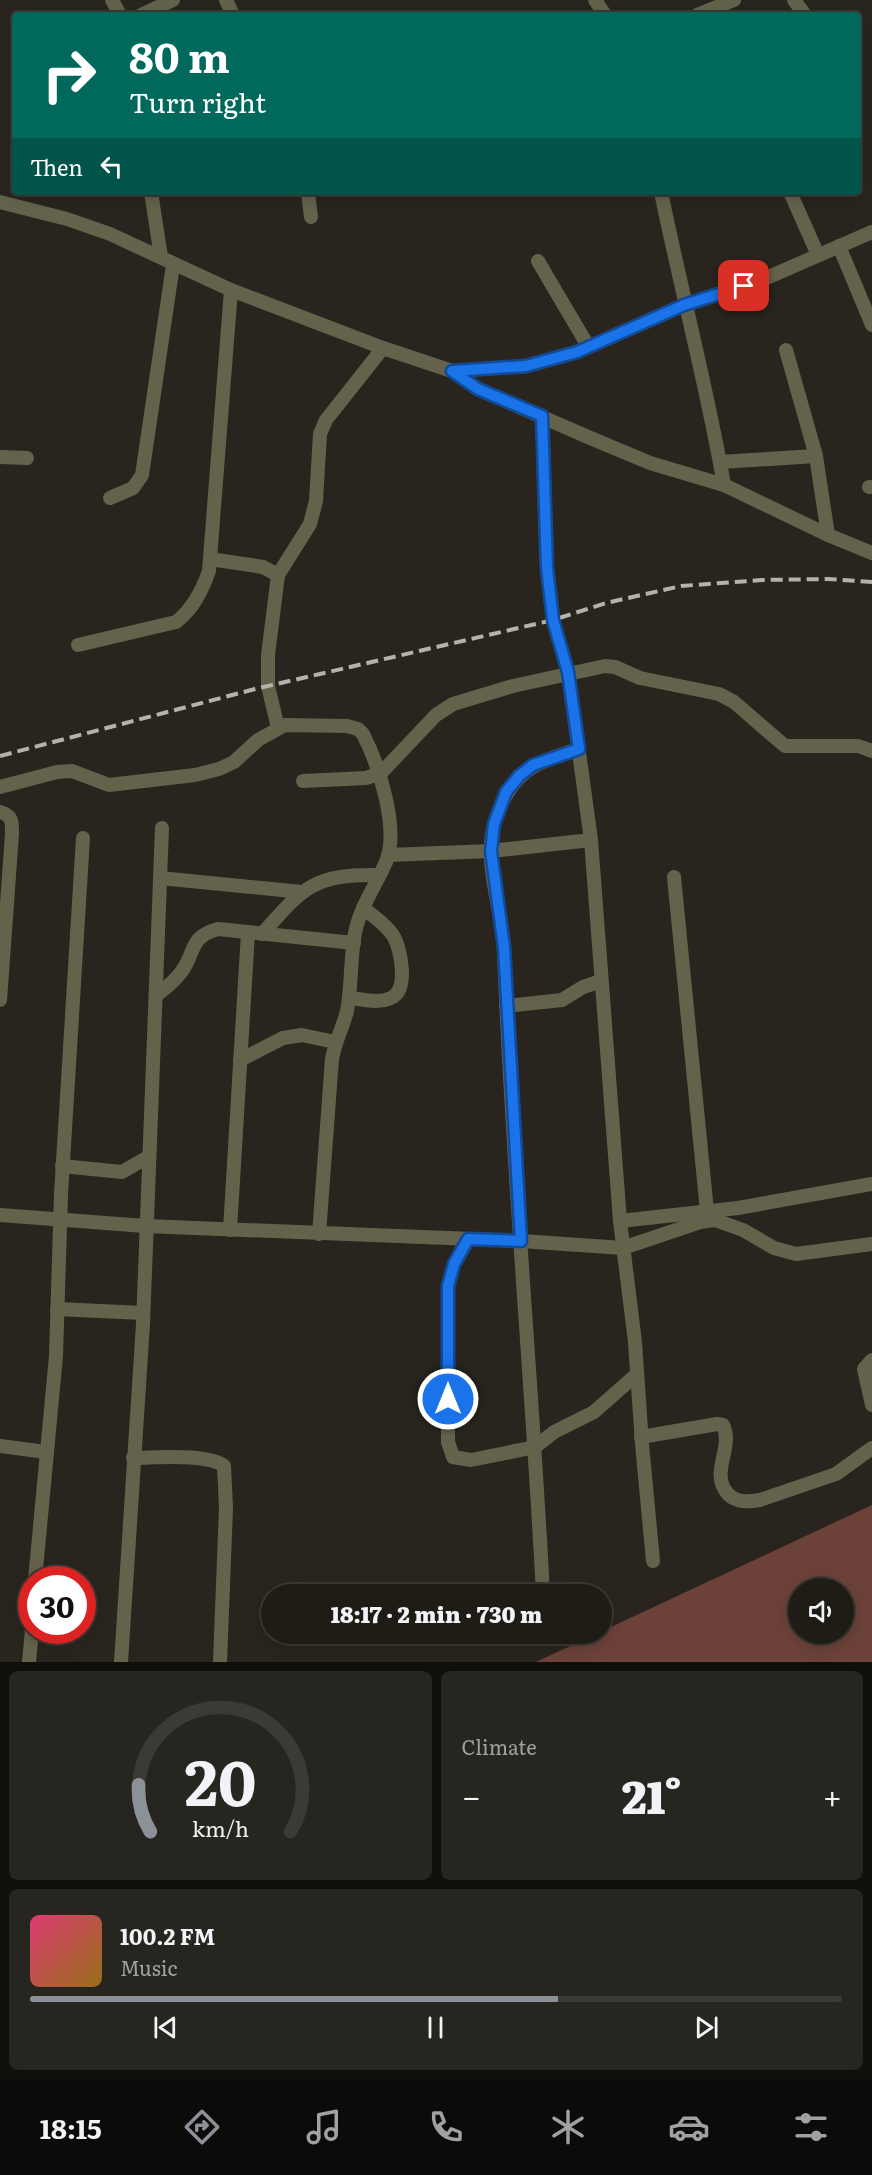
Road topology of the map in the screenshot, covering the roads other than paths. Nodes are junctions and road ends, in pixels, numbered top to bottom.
1 (173, 0) edge
2 (734, 0) edge
3 (147, 12) edge
4 (704, 12) edge
5 (151, 195) edge
6 (308, 195) edge
7 (662, 195) edge
8 (790, 195) edge
9 (0, 202) edge
10 (311, 218) dead end
11 (872, 232) edge
12 (839, 246) junction
13 (819, 255) junction
14 (160, 257) junction
15 (538, 261) dead end
16 (173, 265) junction
17 (231, 290) junction
18 (684, 305) junction
19 (872, 325) edge
20 (588, 346) junction
21 (383, 348) junction
22 (786, 350) dead end
23 (452, 371) junction
24 (542, 416) junction
25 (816, 456) junction
26 (0, 457) edge
27 (27, 458) dead end
28 (720, 462) junction
29 (724, 485) junction
30 (110, 498) dead end
31 (828, 535) junction
32 (872, 553) edge
33 (210, 559) junction
34 (278, 575) junction
35 (78, 645) dead end
36 (568, 672) junction
37 (278, 728) junction
38 (579, 749) junction
39 (872, 751) edge
40 (381, 773) junction
41 (303, 781) dead end
42 (0, 787) edge
43 (0, 812) edge
44 (162, 828) dead end
45 (83, 838) dead end
46 (591, 840) junction
47 (491, 851) junction
48 (388, 855) junction
49 (378, 875) junction
50 (160, 878) junction
51 (674, 878) dead end
52 (302, 892) junction
53 (363, 908) junction
54 (248, 933) junction
55 (262, 934) junction
56 (354, 943) junction
57 (602, 981) junction
58 (157, 995) junction
59 (349, 998) junction
60 (0, 1000) edge
61 (506, 1006) junction
62 (335, 1042) junction
63 (240, 1060) junction
64 (148, 1157) junction
65 (62, 1166) junction
66 (872, 1184) edge
67 (707, 1211) junction
68 (0, 1215) edge
69 (60, 1220) junction
70 (620, 1221) junction
71 (146, 1226) junction
72 (230, 1230) junction
73 (318, 1234) junction
74 (468, 1239) junction
75 (521, 1241) junction
76 (872, 1244) edge
77 (622, 1248) junction
78 (57, 1309) junction
79 (143, 1314) junction
80 (872, 1360) edge
81 (637, 1374) junction
82 (872, 1405) edge
83 (641, 1437) junction
84 (0, 1446) edge
85 (535, 1447) junction
86 (872, 1448) edge
87 (46, 1452) junction
88 (133, 1458) junction
89 (654, 1561) dead end
90 (36, 1566) edge
91 (542, 1584) edge
92 (31, 1644) edge
93 (29, 1662) edge
94 (121, 1662) edge
95 (220, 1662) edge

1 - 3 street
2 - 4 street
5 - 14 street
6 - 10 street
7 - 18 street
8 - 13 street
9 - 14 street
11 - 12 street
12 - 13 street
12 - 19 street
13 - 18 street
14 - 16 street
15 - 20 street
16 - 17 street
16 - 30 street
17 - 21 street
17 - 33 street
18 - 20 street
18 - 28 street
20 - 23 street
21 - 23 street
21 - 34 street
22 - 25 street
23 - 24 street
24 - 29 street
24 - 36 street
25 - 28 street
25 - 31 street
26 - 27 street
28 - 29 street
29 - 31 street
31 - 32 street
33 - 34 street
33 - 35 street
34 - 37 street
36 - 38 street
36 - 39 street
36 - 40 street
37 - 40 street
37 - 42 street
38 - 46 street
38 - 47 street
40 - 41 street
40 - 48 street
43 - 60 street
44 - 50 street
45 - 65 street
46 - 47 street
46 - 57 street
47 - 48 street
47 - 61 street
48 - 49 street
49 - 52 street
49 - 53 street
50 - 52 street
50 - 58 street
51 - 67 street
52 - 55 street
53 - 56 street
53 - 59 street
54 - 55 street
54 - 58 street
54 - 63 street
55 - 56 street
56 - 59 street
57 - 61 street
57 - 70 street
58 - 64 street
59 - 62 street
61 - 75 street
62 - 63 street
62 - 73 street
63 - 72 street
64 - 65 street
64 - 71 street
65 - 69 street
66 - 67 street
67 - 70 street
68 - 69 street
69 - 71 street
69 - 78 street
70 - 77 street
71 - 72 street
71 - 79 street
72 - 73 street
73 - 74 street
74 - 75 street
74 - 85 street
75 - 77 street
75 - 85 street
76 - 77 street
77 - 81 street
78 - 79 street
78 - 87 street
79 - 88 street
80 - 82 street
81 - 83 street
81 - 85 street
83 - 86 street
83 - 89 street
84 - 87 street
85 - 91 street
87 - 90 street
88 - 94 street
88 - 95 street
92 - 93 street

